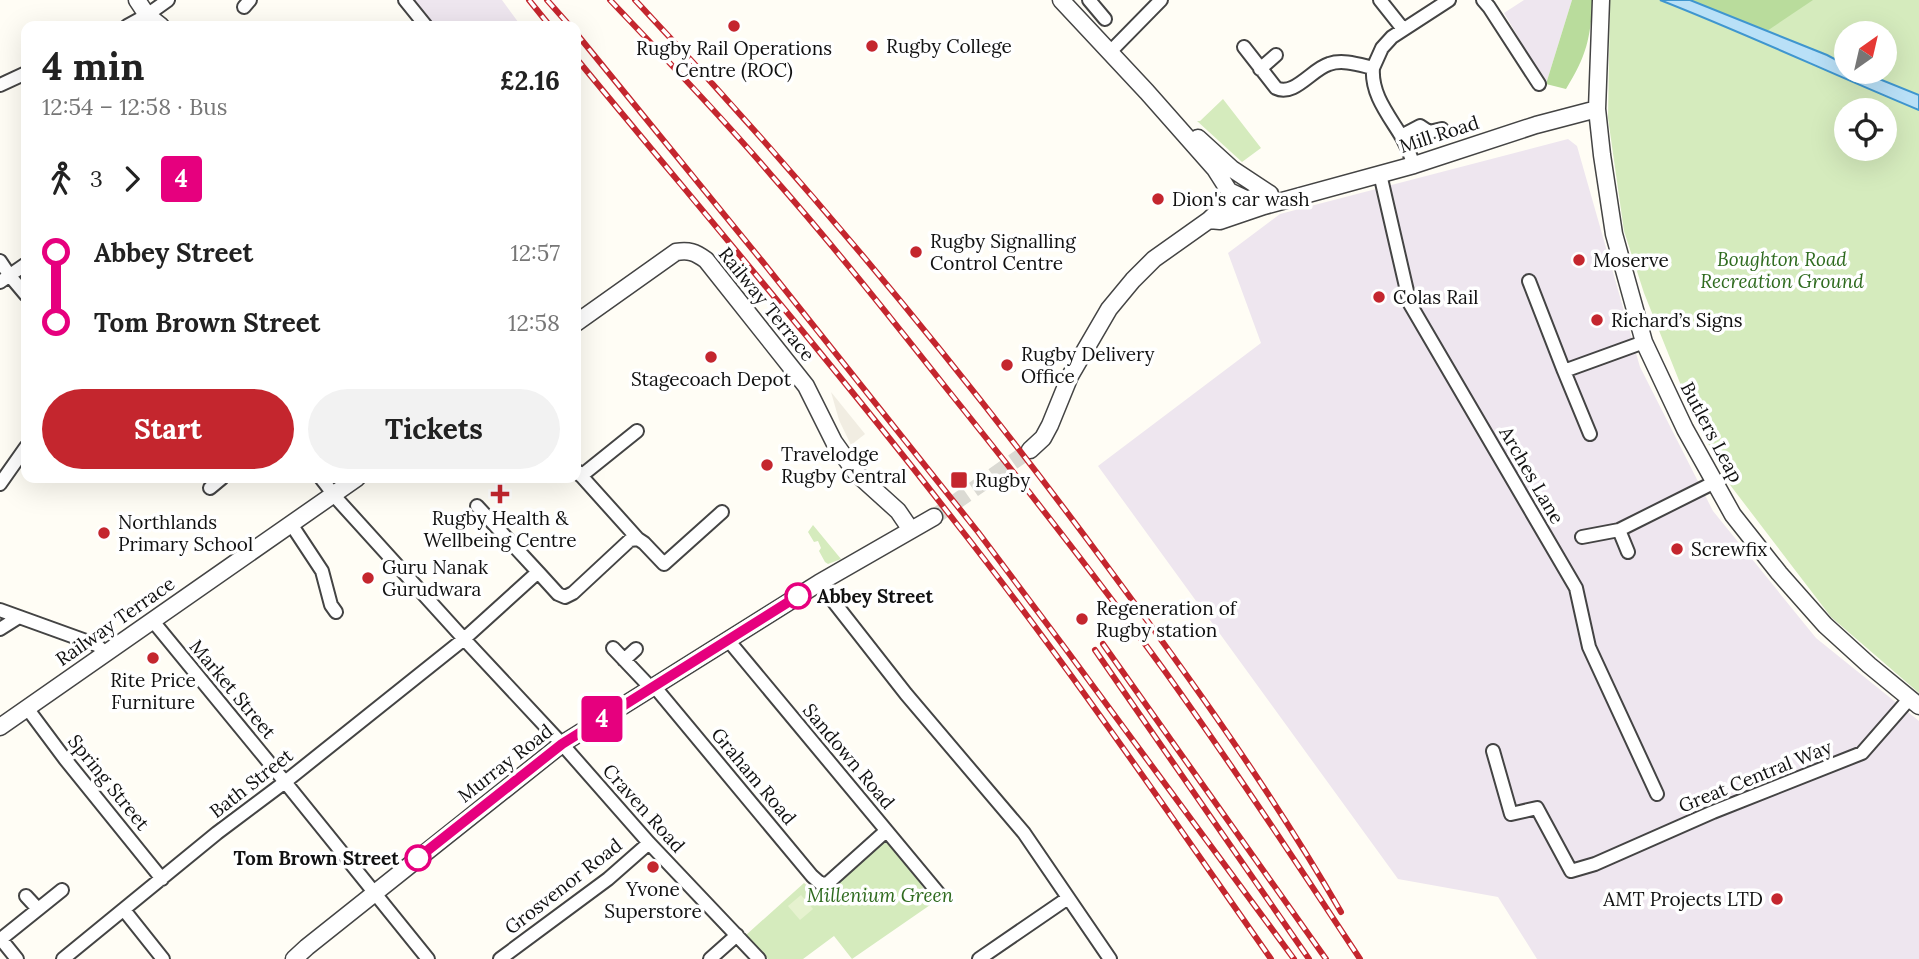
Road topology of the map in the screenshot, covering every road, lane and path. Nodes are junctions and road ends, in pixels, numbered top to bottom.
1 (137, 0) edge
2 (168, 0) edge
3 (405, 0) edge
4 (1061, 0) edge
5 (1088, 0) edge
6 (1161, 0) edge
7 (1380, 0) edge
8 (1449, 0) edge
9 (1483, 0) edge
10 (1601, 0) edge
11 (147, 15) junction
12 (1105, 19) dead end
13 (136, 21) edge
14 (155, 21) edge
15 (422, 21) edge
16 (1403, 29) junction
17 (1244, 47) dead end
18 (1109, 53) junction
19 (1276, 55) dead end
20 (1373, 68) junction
21 (1260, 69) junction
22 (21, 75) edge
23 (1539, 84) dead end
24 (0, 85) edge
25 (1147, 92) junction
26 (1597, 109) junction
27 (1442, 129) dead end
28 (1401, 136) junction
29 (1414, 165) junction
30 (1230, 167) junction
31 (1380, 174) junction
32 (1227, 198) junction
33 (1269, 199) junction
34 (1244, 206) junction
35 (1209, 220) junction
36 (0, 261) edge
37 (21, 268) edge
38 (5, 279) edge
39 (1529, 281) dead end
40 (21, 291) edge
41 (581, 319) edge
42 (1644, 342) junction
43 (1564, 371) junction
44 (636, 431) dead end
45 (1590, 434) dead end
46 (1030, 450) tunnel mouth
47 (21, 454) edge
48 (581, 472) edge
49 (581, 475) edge
50 (1713, 482) junction
51 (216, 483) edge
52 (325, 483) edge
53 (350, 483) edge
54 (0, 484) edge
55 (210, 488) dead end
56 (334, 494) junction
57 (477, 506) dead end
58 (722, 512) dead end
59 (934, 517) tunnel mouth
60 (291, 524) junction
61 (1619, 530) junction
62 (901, 536) junction
63 (1582, 537) dead end
64 (638, 539) junction
65 (1628, 552) dead end
66 (538, 572) junction
67 (819, 583) junction
68 (0, 610) edge
69 (330, 610) dead end
70 (19, 617) junction
71 (152, 620) junction
72 (0, 629) edge
73 (464, 639) junction
74 (728, 640) junction
75 (614, 648) dead end
76 (636, 649) dead end
77 (105, 653) junction
78 (624, 660) junction
79 (652, 687) junction
80 (1915, 702) edge
81 (27, 708) junction
82 (0, 727) edge
83 (562, 744) junction
84 (1493, 751) dead end
85 (285, 782) junction
86 (1657, 794) dead end
87 (886, 831) junction
88 (649, 843) junction
89 (162, 879) junction
90 (62, 890) dead end
91 (374, 893) junction
92 (940, 895) dead end
93 (26, 896) dead end
94 (1068, 898) junction
95 (38, 909) junction
96 (124, 910) junction
97 (737, 935) junction
98 (1, 939) edge
99 (17, 959) edge
100 (63, 959) edge
101 (163, 959) edge
102 (294, 959) edge
103 (428, 959) edge
104 (500, 959) edge
105 (710, 959) edge
106 (759, 959) edge
107 (979, 959) edge
108 (1110, 959) edge

1 - 11 street
2 - 11 street
3 - 15 street
4 - 18 street
5 - 12 street
6 - 18 street
7 - 16 street
8 - 16 street
9 - 23 street
10 - 26 street, Butlers Leap
11 - 13 street
11 - 14 street
16 - 20 street
17 - 21 street
18 - 25 street
19 - 21 street
20 - 21 street
20 - 28 street
22 - 24 street
25 - 30 street
25 - 32 street
26 - 29 street, Mill Road
26 - 42 street, Butlers Leap
27 - 28 street, Mill Road
28 - 29 street
29 - 31 street, Mill Road
30 - 33 street
30 - 34 street
31 - 33 street, Mill Road
31 - 86 street, Arches Lane
32 - 34 street
32 - 35 street
33 - 34 street
34 - 35 street
35 - 46 street
36 - 38 street
37 - 38 street
38 - 40 street
39 - 43 street
41 - 62 street, Railway Terrace
42 - 43 street
42 - 50 street, Butlers Leap
43 - 45 street
44 - 48 street
47 - 54 street
49 - 64 street
50 - 61 street
50 - 80 street, Butlers Leap
51 - 55 street
52 - 56 street, Craven Road
53 - 56 street, Railway Terrace
56 - 60 street, Railway Terrace
56 - 73 street, Craven Road
57 - 66 street
58 - 64 street
59 - 62 street
60 - 69 street
60 - 71 street, Railway Terrace
61 - 63 street
61 - 65 street
62 - 67 street, Murray Road
64 - 66 street
66 - 73 street, Bath Street
67 - 74 street, Murray Road
67 - 94 street
68 - 70 street
70 - 72 street
70 - 77 street
71 - 77 street, Railway Terrace
71 - 85 street, Market Street
73 - 83 street, Craven Road
73 - 85 street, Bath Street
74 - 79 street, Murray Road
74 - 87 street, Sandown Road
75 - 78 street, Graham Road
76 - 78 street
77 - 81 street, Railway Terrace
78 - 79 street, Graham Road
79 - 83 street, Murray Road
79 - 87 street, Graham Road
80 - 84 street, Great Central Way
81 - 82 street, Railway Terrace
81 - 89 street, Spring Street
83 - 88 street, Craven Road
83 - 91 street, Murray Road
85 - 89 street, Bath Street
85 - 91 street
87 - 92 street, Sandown Road
88 - 97 street, Craven Road
88 - 104 street, Grosvenor Road
89 - 96 street, Bath Street
90 - 95 street
91 - 102 street, Murray Road
91 - 103 street
93 - 95 street
94 - 107 street
94 - 108 street
95 - 98 street
96 - 100 street, Bath Street
96 - 101 street
97 - 105 street
97 - 106 street, Craven Road
98 - 99 street

